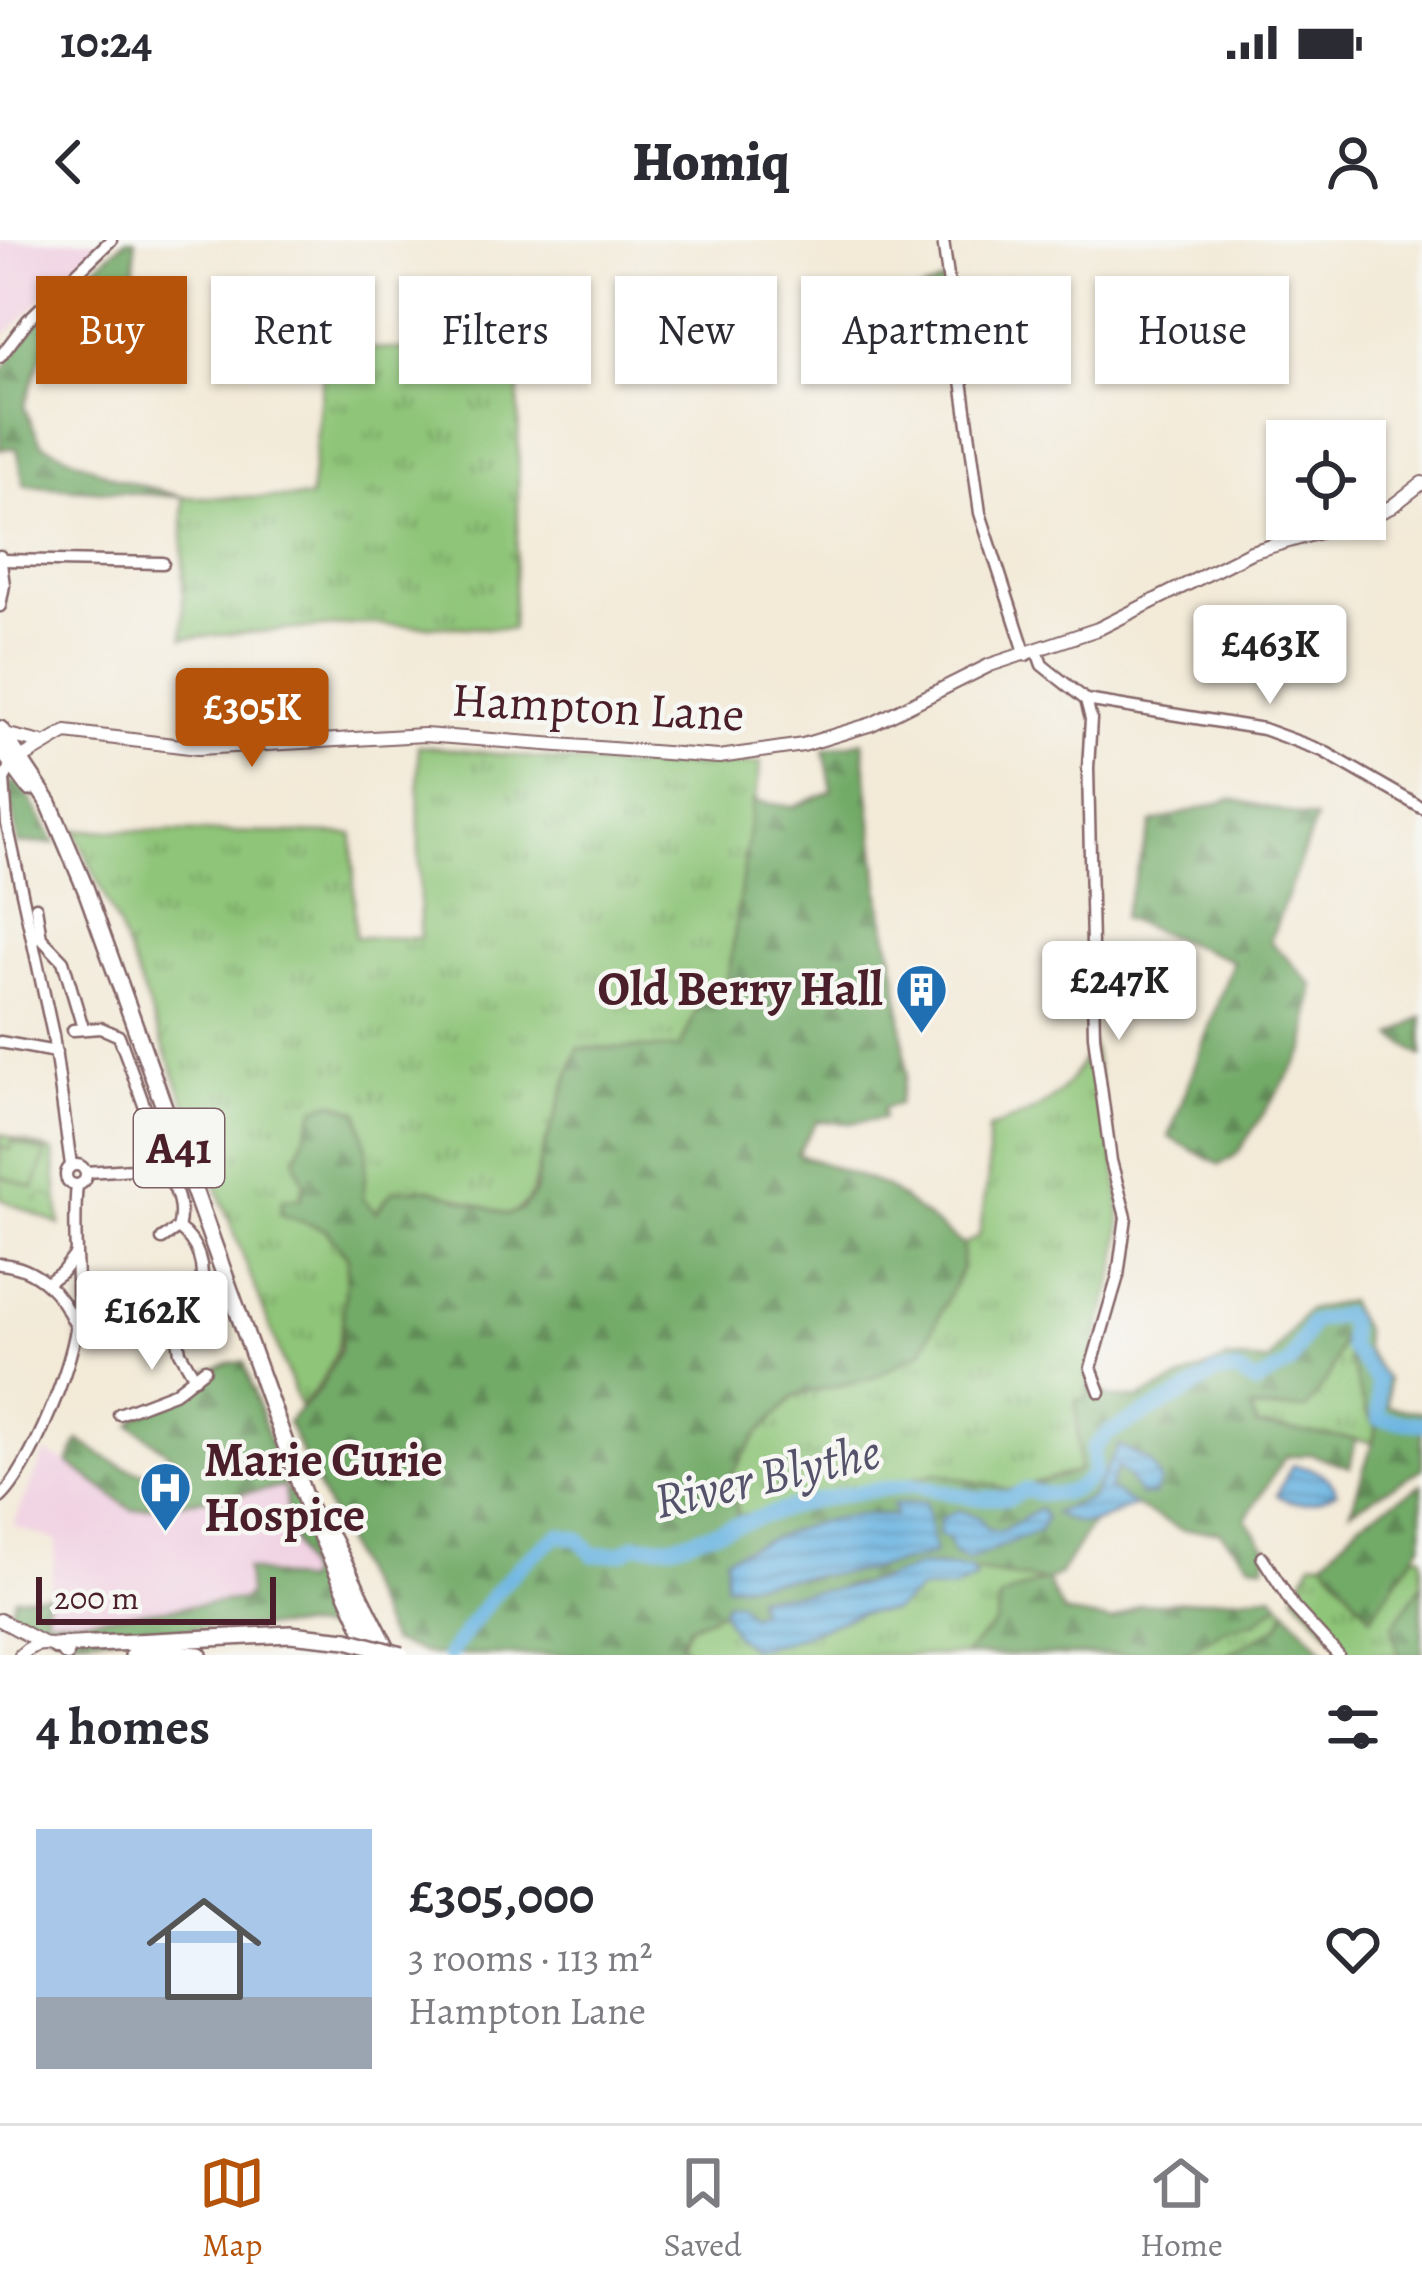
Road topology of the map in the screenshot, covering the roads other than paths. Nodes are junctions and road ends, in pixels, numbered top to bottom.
1 (111, 240) edge
2 (943, 240) edge
3 (0, 357) edge
4 (1422, 483) edge
5 (1, 558) edge
6 (163, 563) dead end
7 (1, 600) edge
8 (1031, 653) junction
9 (1086, 700) junction
10 (2, 737) edge
11 (42, 743) junction
12 (17, 760) junction
13 (1422, 808) edge
14 (42, 915) dead end
15 (0, 1042) edge
16 (56, 1052) junction
17 (152, 1157) junction
18 (71, 1165) junction
19 (86, 1172) junction
20 (77, 1185) junction
21 (178, 1228) junction
22 (162, 1239) dead end
23 (75, 1255) junction
24 (0, 1264) edge
25 (48, 1282) junction
26 (176, 1326) junction
27 (76, 1327) junction
28 (91, 1332) dead end
29 (1100, 1392) dead end
30 (126, 1408) dead end
31 (289, 1450) junction
32 (0, 1498) edge
33 (1262, 1557) dead end
34 (0, 1619) edge
35 (55, 1648) edge
36 (21, 1655) edge
37 (133, 1655) edge
38 (199, 1655) edge
39 (374, 1655) edge
40 (390, 1655) edge
41 (401, 1655) edge
42 (1338, 1655) edge

1 - 3 street
2 - 8 street
4 - 8 main road, Hampton Lane
5 - 6 street
5 - 7 street
8 - 9 street
8 - 11 main road, Hampton Lane
9 - 13 street
9 - 29 street
10 - 11 main road
10 - 12 highway, A41
11 - 12 main road, Hampton Lane
12 - 16 street
12 - 31 highway, A41
14 - 17 street
15 - 16 street
16 - 18 street
17 - 19 street
17 - 21 street
18 - 19 street
18 - 20 street
19 - 20 street
20 - 23 street
21 - 22 street
21 - 26 street
23 - 25 street
23 - 27 street
24 - 25 street
25 - 27 street
26 - 28 street
26 - 30 street
27 - 32 street
31 - 39 highway, A41
31 - 40 highway, A41
33 - 42 street
34 - 35 main road
35 - 36 main road
35 - 41 highway, bridge
37 - 38 highway

